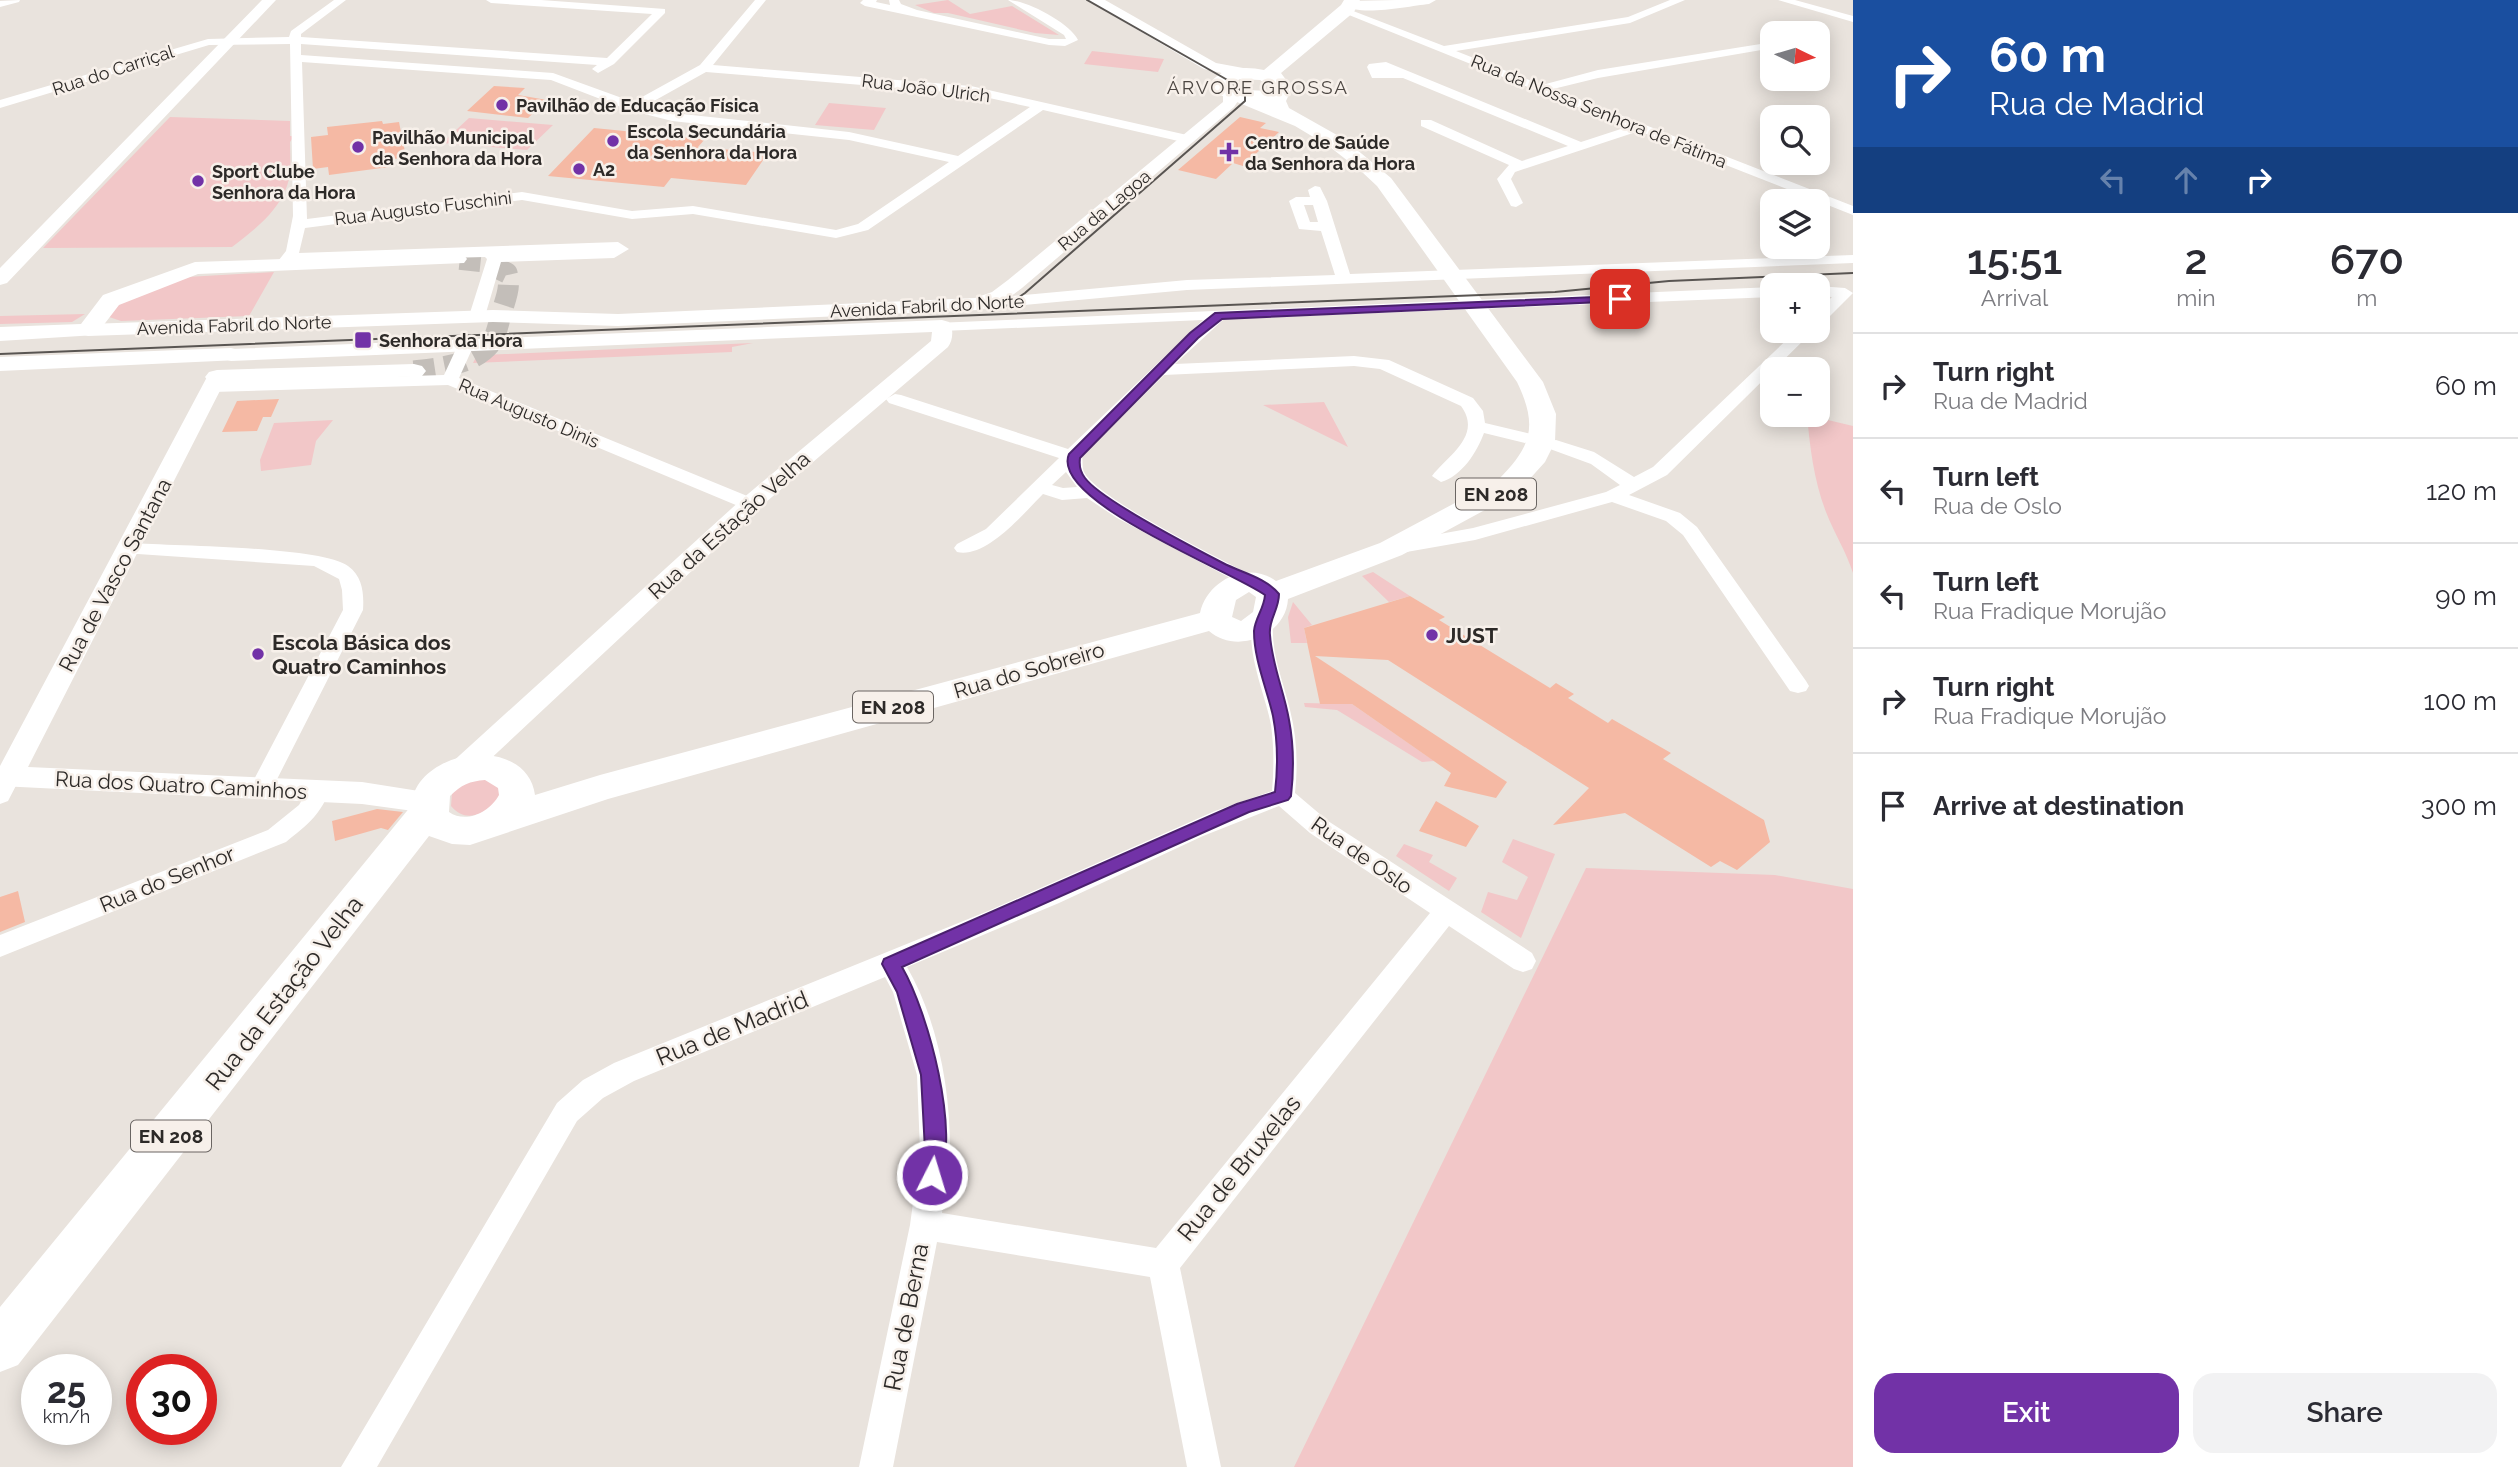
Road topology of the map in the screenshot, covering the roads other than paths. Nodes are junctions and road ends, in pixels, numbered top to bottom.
1 (15, 0) edge
2 (269, 0) edge
3 (341, 0) edge
4 (491, 0) edge
5 (644, 0) edge
6 (761, 0) edge
7 (873, 0) edge
8 (894, 0) edge
9 (1013, 0) edge
10 (1429, 0) edge
11 (1680, 0) edge
12 (1783, 0) edge
13 (1088, 2) edge
14 (0, 4) edge
15 (1349, 5) edge
16 (661, 11) junction
17 (914, 13) junction
18 (1853, 19) edge
19 (296, 40) junction
20 (227, 41) junction
21 (1760, 48) edge
22 (1444, 49) junction
23 (297, 58) junction
24 (610, 62) junction
25 (704, 68) junction
26 (1248, 74) junction
27 (1405, 74) dead end
28 (567, 80) junction
29 (1279, 88) junction
30 (1543, 88) junction
31 (1232, 91) junction
32 (0, 104) edge
33 (1040, 106) junction
34 (633, 107) junction
35 (1426, 123) dead end
36 (1640, 127) junction
37 (1187, 139) junction
38 (1580, 146) junction
39 (958, 160) junction
40 (1520, 165) junction
41 (1516, 202) dead end
42 (1853, 211) edge
43 (300, 224) junction
44 (1328, 227) junction
45 (492, 255) junction
46 (457, 259) tunnel mouth
47 (1853, 259) edge
48 (287, 261) junction
49 (0, 279) edge
50 (1344, 279) junction
51 (1830, 292) edge
52 (1760, 293) edge
53 (1845, 293) joint
54 (961, 306) junction
55 (1830, 307) edge
56 (477, 316) junction
57 (1219, 316) junction
58 (1174, 317) junction
59 (942, 327) junction
60 (88, 330) junction
61 (0, 334) edge
62 (1194, 336) junction
63 (1793, 343) edge
64 (465, 347) junction
65 (231, 355) junction
66 (0, 364) edge
67 (1159, 370) junction
68 (414, 371) tunnel mouth
69 (450, 380) junction
70 (215, 382) junction
71 (895, 399) dead end
72 (1477, 426) junction
73 (1540, 441) junction
74 (1073, 457) junction
75 (1441, 476) dead end
76 (1633, 486) junction
77 (1041, 488) junction
78 (1091, 492) junction
79 (1613, 496) junction
80 (750, 504) junction
81 (1449, 518) junction
82 (1475, 534) junction
83 (964, 548) dead end
84 (130, 549) junction
85 (1391, 549) junction
86 (1240, 601) junction
87 (1266, 662) joint
88 (1798, 686) dead end
89 (509, 725) junction
90 (512, 778) junction
91 (3, 782) edge
92 (600, 788) junction
93 (261, 789) junction
94 (441, 791) junction
95 (318, 792) junction
96 (1283, 796) junction
97 (484, 826) junction
98 (383, 868) junction
99 (1445, 912) junction
100 (0, 946) edge
101 (1523, 961) dead end
102 (891, 964) junction
103 (925, 1224) junction
104 (1163, 1264) junction
105 (0, 1347) edge
106 (358, 1467) edge
107 (876, 1467) edge
108 (1205, 1467) edge

1 - 14 street
2 - 20 street
3 - 19 street
4 - 16 street
5 - 16 street
6 - 25 street
7 - 17 street
8 - 17 street
9 - 17 street
10 - 15 street
11 - 22 street
12 - 18 street
13 - 26 main road
13 - 31 main road
15 - 22 street, Rua da Nossa Senhora de Fátima
15 - 29 main road
16 - 24 street
19 - 20 street, Rua do Carriçal
19 - 23 street
19 - 24 street, Rua do Carriçal
20 - 32 street, Rua do Carriçal
20 - 49 street
21 - 30 street
22 - 30 street, Rua da Nossa Senhora de Fátima
23 - 28 street
23 - 43 street
24 - 28 street
25 - 33 street, Rua João Ulrich
25 - 34 street
26 - 29 main road
26 - 31 main road
27 - 38 street
28 - 34 street
29 - 31 main road
29 - 73 main road
30 - 36 street, Rua da Nossa Senhora de Fátima
31 - 37 street, Rua da Lagoa
33 - 37 street, Rua João Ulrich
33 - 39 street
34 - 39 street
35 - 40 street
36 - 38 street
36 - 42 street, Rua da Nossa Senhora de Fátima
37 - 54 street, Rua da Lagoa
38 - 40 street
39 - 43 street, Rua Augusto Fuschini
40 - 41 street
43 - 48 street
44 - 44 street
44 - 50 street
45 - 45 street
45 - 48 street
45 - 56 street
46 - 48 main road
47 - 50 street, Avenida Fabril do Norte
48 - 60 main road
50 - 54 street, Avenida Fabril do Norte
51 - 53 street
52 - 57 street
53 - 55 street
54 - 56 street, Avenida Fabril do Norte
56 - 60 street, Avenida Fabril do Norte
57 - 58 street
57 - 62 street
58 - 59 street, Avenida Fabril do Norte
58 - 62 street
59 - 64 street, Avenida Fabril do Norte
59 - 80 street, Rua da Estação Velha
60 - 61 main road, Avenida Fabril do Norte
62 - 67 street
63 - 76 street, Rua do Sobreiro
64 - 65 street, Avenida Fabril do Norte
64 - 69 street
65 - 66 main road, Avenida Fabril do Norte
65 - 70 main road, Rua de Vasco Santana
67 - 72 street
67 - 74 street
68 - 70 main road
69 - 70 street, Rua Augusto Dinis
69 - 80 street, Rua Augusto Dinis
70 - 84 street, Rua de Vasco Santana
71 - 74 street
72 - 73 street
72 - 75 street
73 - 76 street
73 - 81 main road, EN 208
74 - 77 street
74 - 78 street
76 - 79 street, Rua do Sobreiro
77 - 78 street
77 - 83 street
78 - 86 street
79 - 82 street, Rua do Sobreiro
79 - 88 street
80 - 89 street, Rua da Estação Velha
81 - 82 street, Rua do Sobreiro
81 - 85 main road, EN 208
82 - 85 street, Rua do Sobreiro
84 - 91 street, Rua de Vasco Santana
84 - 93 street
85 - 86 main road, Rua do Sobreiro / EN 208
86 - 87 street
86 - 92 main road, Rua do Sobreiro / EN 208
87 - 96 street
89 - 90 street
89 - 94 street, Rua da Estação Velha
90 - 92 main road, Rua do Sobreiro
90 - 94 main road, Rua do Sobreiro
90 - 97 main road
91 - 93 street, Rua dos Quatro Caminhos
92 - 97 main road, Rua do Sobreiro / EN 208
93 - 95 street, Rua dos Quatro Caminhos
94 - 95 street, Rua dos Quatro Caminhos
94 - 97 main road
94 - 98 main road, Rua da Estação Velha
95 - 100 street, Rua do Senhor
96 - 99 street, Rua de Oslo
96 - 102 street, Rua de Madrid
97 - 98 main road, Rua da Estação Velha / EN 208
98 - 105 main road, Rua da Estação Velha / EN 208
99 - 101 street, Rua de Oslo
99 - 104 street, Rua de Bruxelas
102 - 103 street, Rua de Berna
102 - 106 street, Rua de Madrid
103 - 104 street
103 - 107 street, Rua de Berna
104 - 108 street

